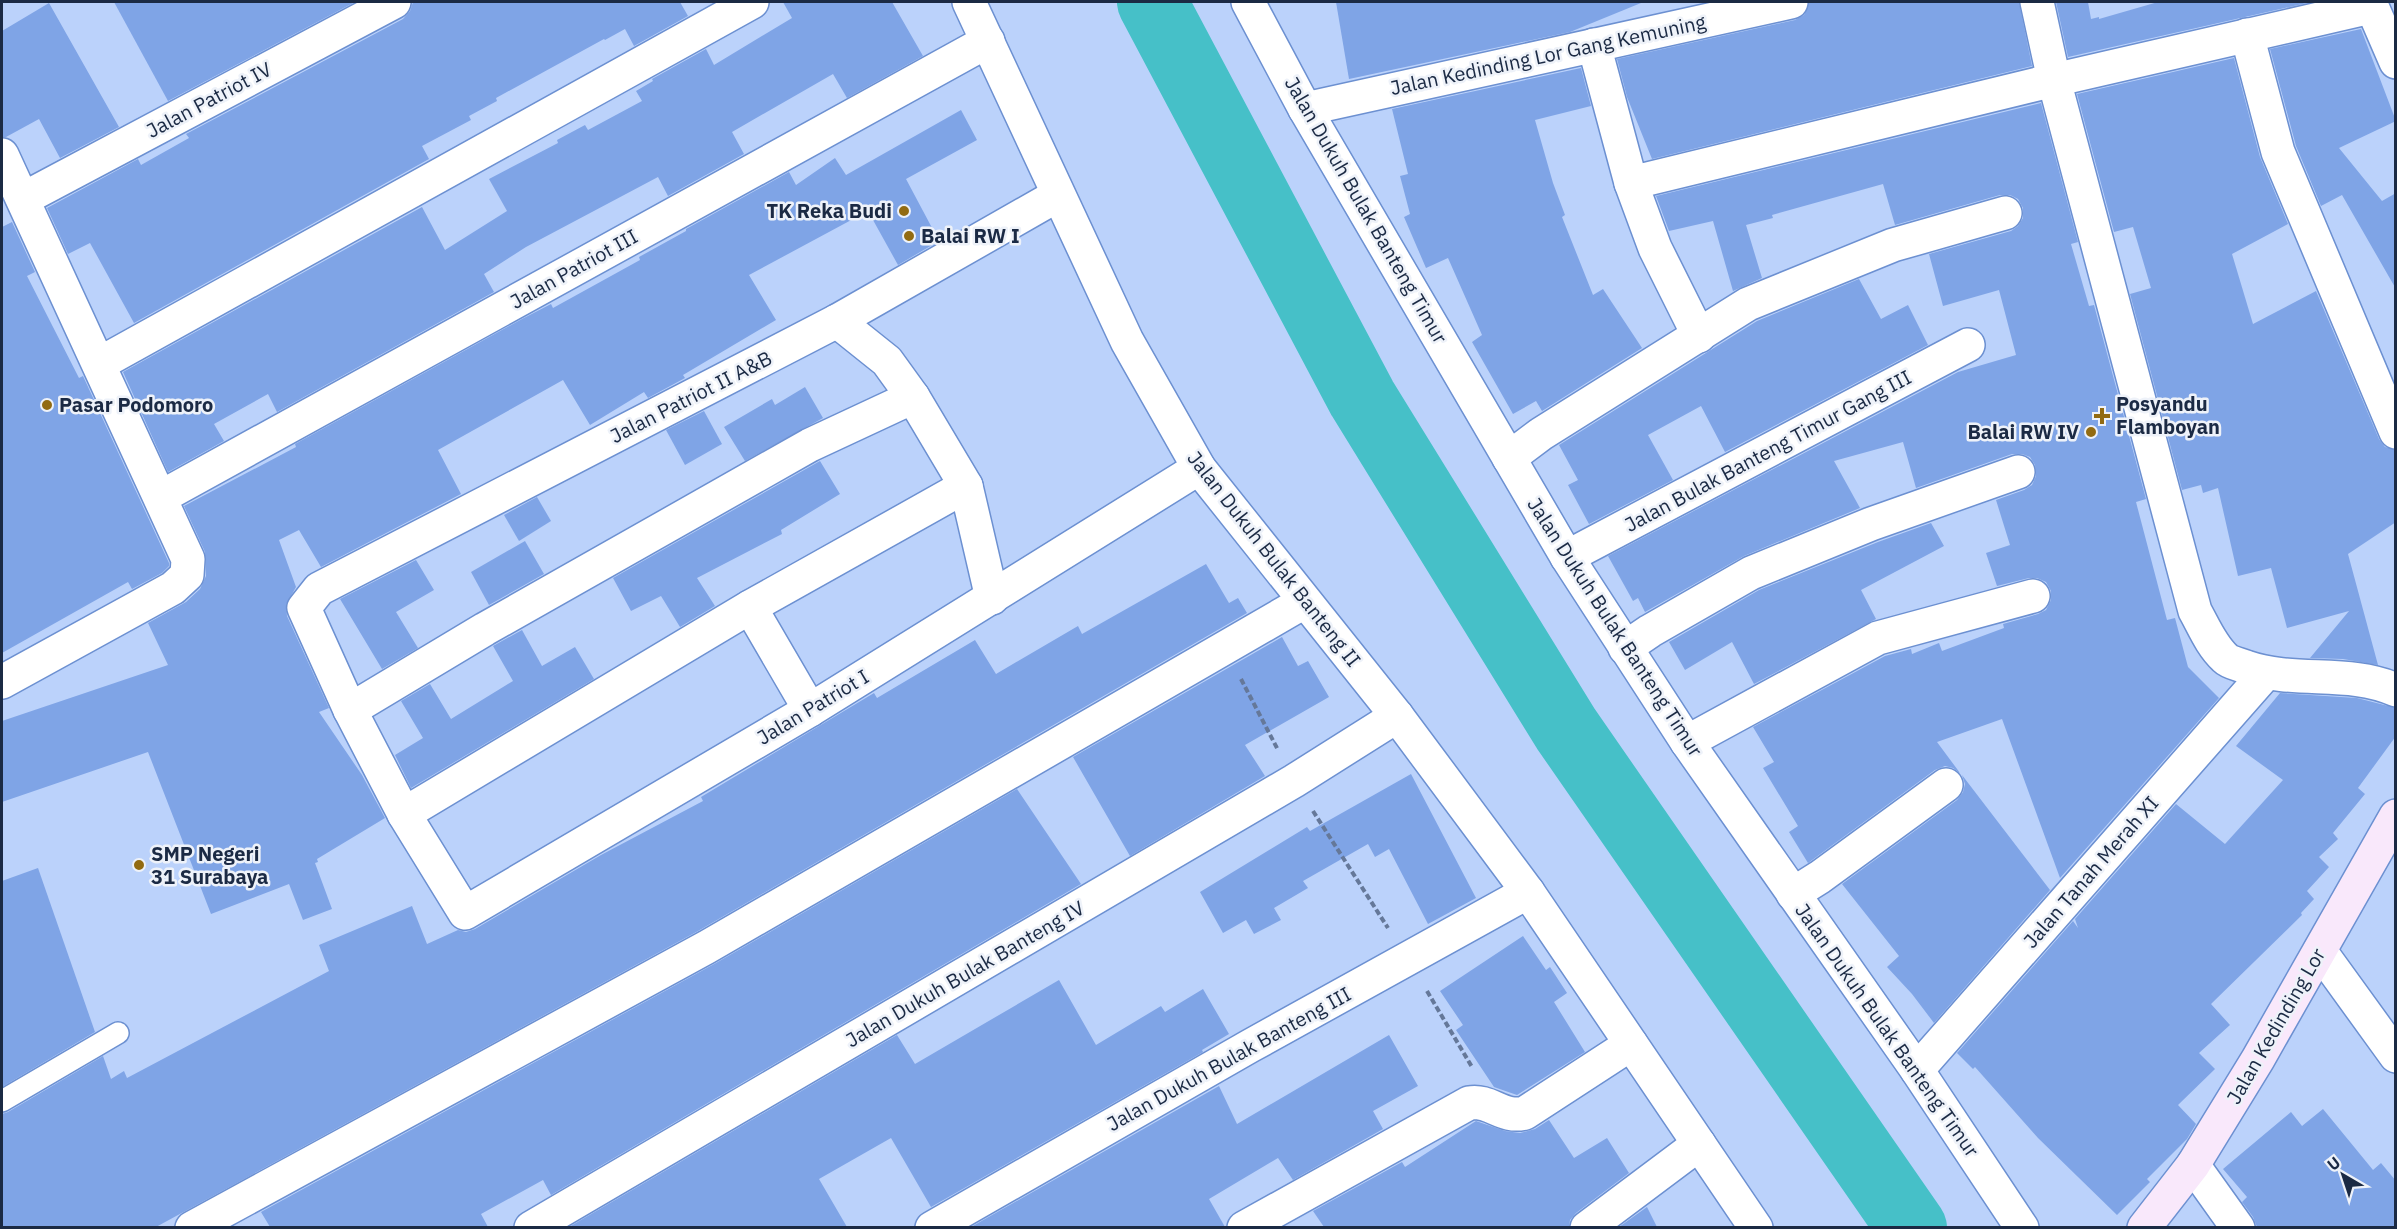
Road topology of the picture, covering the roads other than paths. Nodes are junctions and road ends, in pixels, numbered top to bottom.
1 (394, 2) edge
2 (752, 2) edge
3 (969, 2) edge
4 (1248, 2) edge
5 (1791, 2) edge
6 (2037, 2) edge
7 (2371, 4) edge
8 (2247, 36) junction
9 (988, 41) junction
10 (1594, 45) junction
11 (2396, 62) edge
12 (2054, 80) junction
13 (1305, 109) junction
14 (2, 155) edge
15 (1631, 183) junction
16 (1058, 195) junction
17 (23, 199) junction
18 (2005, 213) dead end
19 (837, 321) junction
20 (1699, 336) junction
21 (1968, 345) dead end
22 (99, 364) junction
23 (913, 398) junction
24 (2396, 432) edge
25 (1509, 458) junction
26 (1199, 468) junction
27 (2018, 472) dead end
28 (966, 486) junction
29 (161, 497) junction
30 (1567, 557) junction
31 (2033, 596) dead end
32 (992, 598) junction
33 (1304, 602) junction
34 (750, 608) junction
35 (1625, 648) junction
36 (2265, 674) junction
37 (2, 682) edge
38 (2396, 690) edge
39 (350, 710) junction
40 (810, 710) junction
41 (1397, 716) junction
42 (1687, 742) junction
43 (1946, 785) dead end
44 (404, 814) junction
45 (2396, 816) edge
46 (1528, 892) junction
47 (1793, 894) junction
48 (2320, 951) junction
49 (118, 1033) dead end
50 (1631, 1044) junction
51 (2396, 1056) edge
52 (1917, 1070) junction
53 (2, 1101) edge
54 (1699, 1144) junction
55 (2193, 1165) junction
56 (192, 1227) edge
57 (531, 1227) edge
58 (932, 1227) edge
59 (1244, 1227) edge
60 (1587, 1227) edge
61 (1756, 1227) edge
62 (2022, 1227) edge
63 (2144, 1227) edge
64 (2238, 1227) edge

1 - 17 street, Jalan Patriot IV
2 - 22 street
3 - 9 street, Jalan Dukuh Bulak Banteng II
4 - 13 street, Jalan Dukuh Bulak Banteng Timur
5 - 10 street, Jalan Kedinding Lor Gang Kemuning
6 - 12 street
7 - 8 street
7 - 11 street
8 - 12 street
8 - 24 street
9 - 16 street, Jalan Dukuh Bulak Banteng II
9 - 29 street, Jalan Patriot III
10 - 13 street, Jalan Kedinding Lor Gang Kemuning
10 - 15 street
12 - 15 street
12 - 36 street
13 - 25 street, Jalan Dukuh Bulak Banteng Timur
14 - 17 street
15 - 20 street
16 - 19 street, Jalan Patriot II A&B
16 - 26 street, Jalan Dukuh Bulak Banteng II
17 - 22 street
18 - 20 street
19 - 23 street
19 - 39 street, Jalan Patriot II A&B
20 - 25 street
21 - 30 street, Jalan Bulak Banteng Timur Gang III
22 - 29 street
23 - 28 street
23 - 39 street
25 - 30 street, Jalan Dukuh Bulak Banteng Timur
26 - 32 street, Jalan Patriot I
26 - 33 street, Jalan Dukuh Bulak Banteng II
27 - 35 street
28 - 32 street
28 - 34 street
29 - 37 street
30 - 35 street, Jalan Dukuh Bulak Banteng Timur
31 - 42 street
32 - 40 street, Jalan Patriot I
33 - 41 street, Jalan Dukuh Bulak Banteng II
33 - 56 street
34 - 40 street
34 - 44 street
35 - 42 street, Jalan Dukuh Bulak Banteng Timur
36 - 38 street
36 - 52 street, Jalan Tanah Merah XI
39 - 44 street
40 - 44 street, Jalan Patriot I
41 - 46 street, Jalan Dukuh Bulak Banteng II
41 - 57 street, Jalan Dukuh Bulak Banteng IV
42 - 47 street, Jalan Dukuh Bulak Banteng Timur
43 - 47 street
45 - 48 main road, Jalan Kedinding Lor
46 - 50 street, Jalan Dukuh Bulak Banteng II
46 - 58 street, Jalan Dukuh Bulak Banteng III
47 - 52 street, Jalan Dukuh Bulak Banteng Timur
48 - 51 street
48 - 55 main road, Jalan Kedinding Lor
49 - 53 lane
50 - 54 street, Jalan Dukuh Bulak Banteng II
50 - 59 street
52 - 62 street, Jalan Dukuh Bulak Banteng Timur
54 - 60 street
54 - 61 street, Jalan Dukuh Bulak Banteng II
55 - 63 main road, Jalan Kedinding Lor
55 - 64 street

